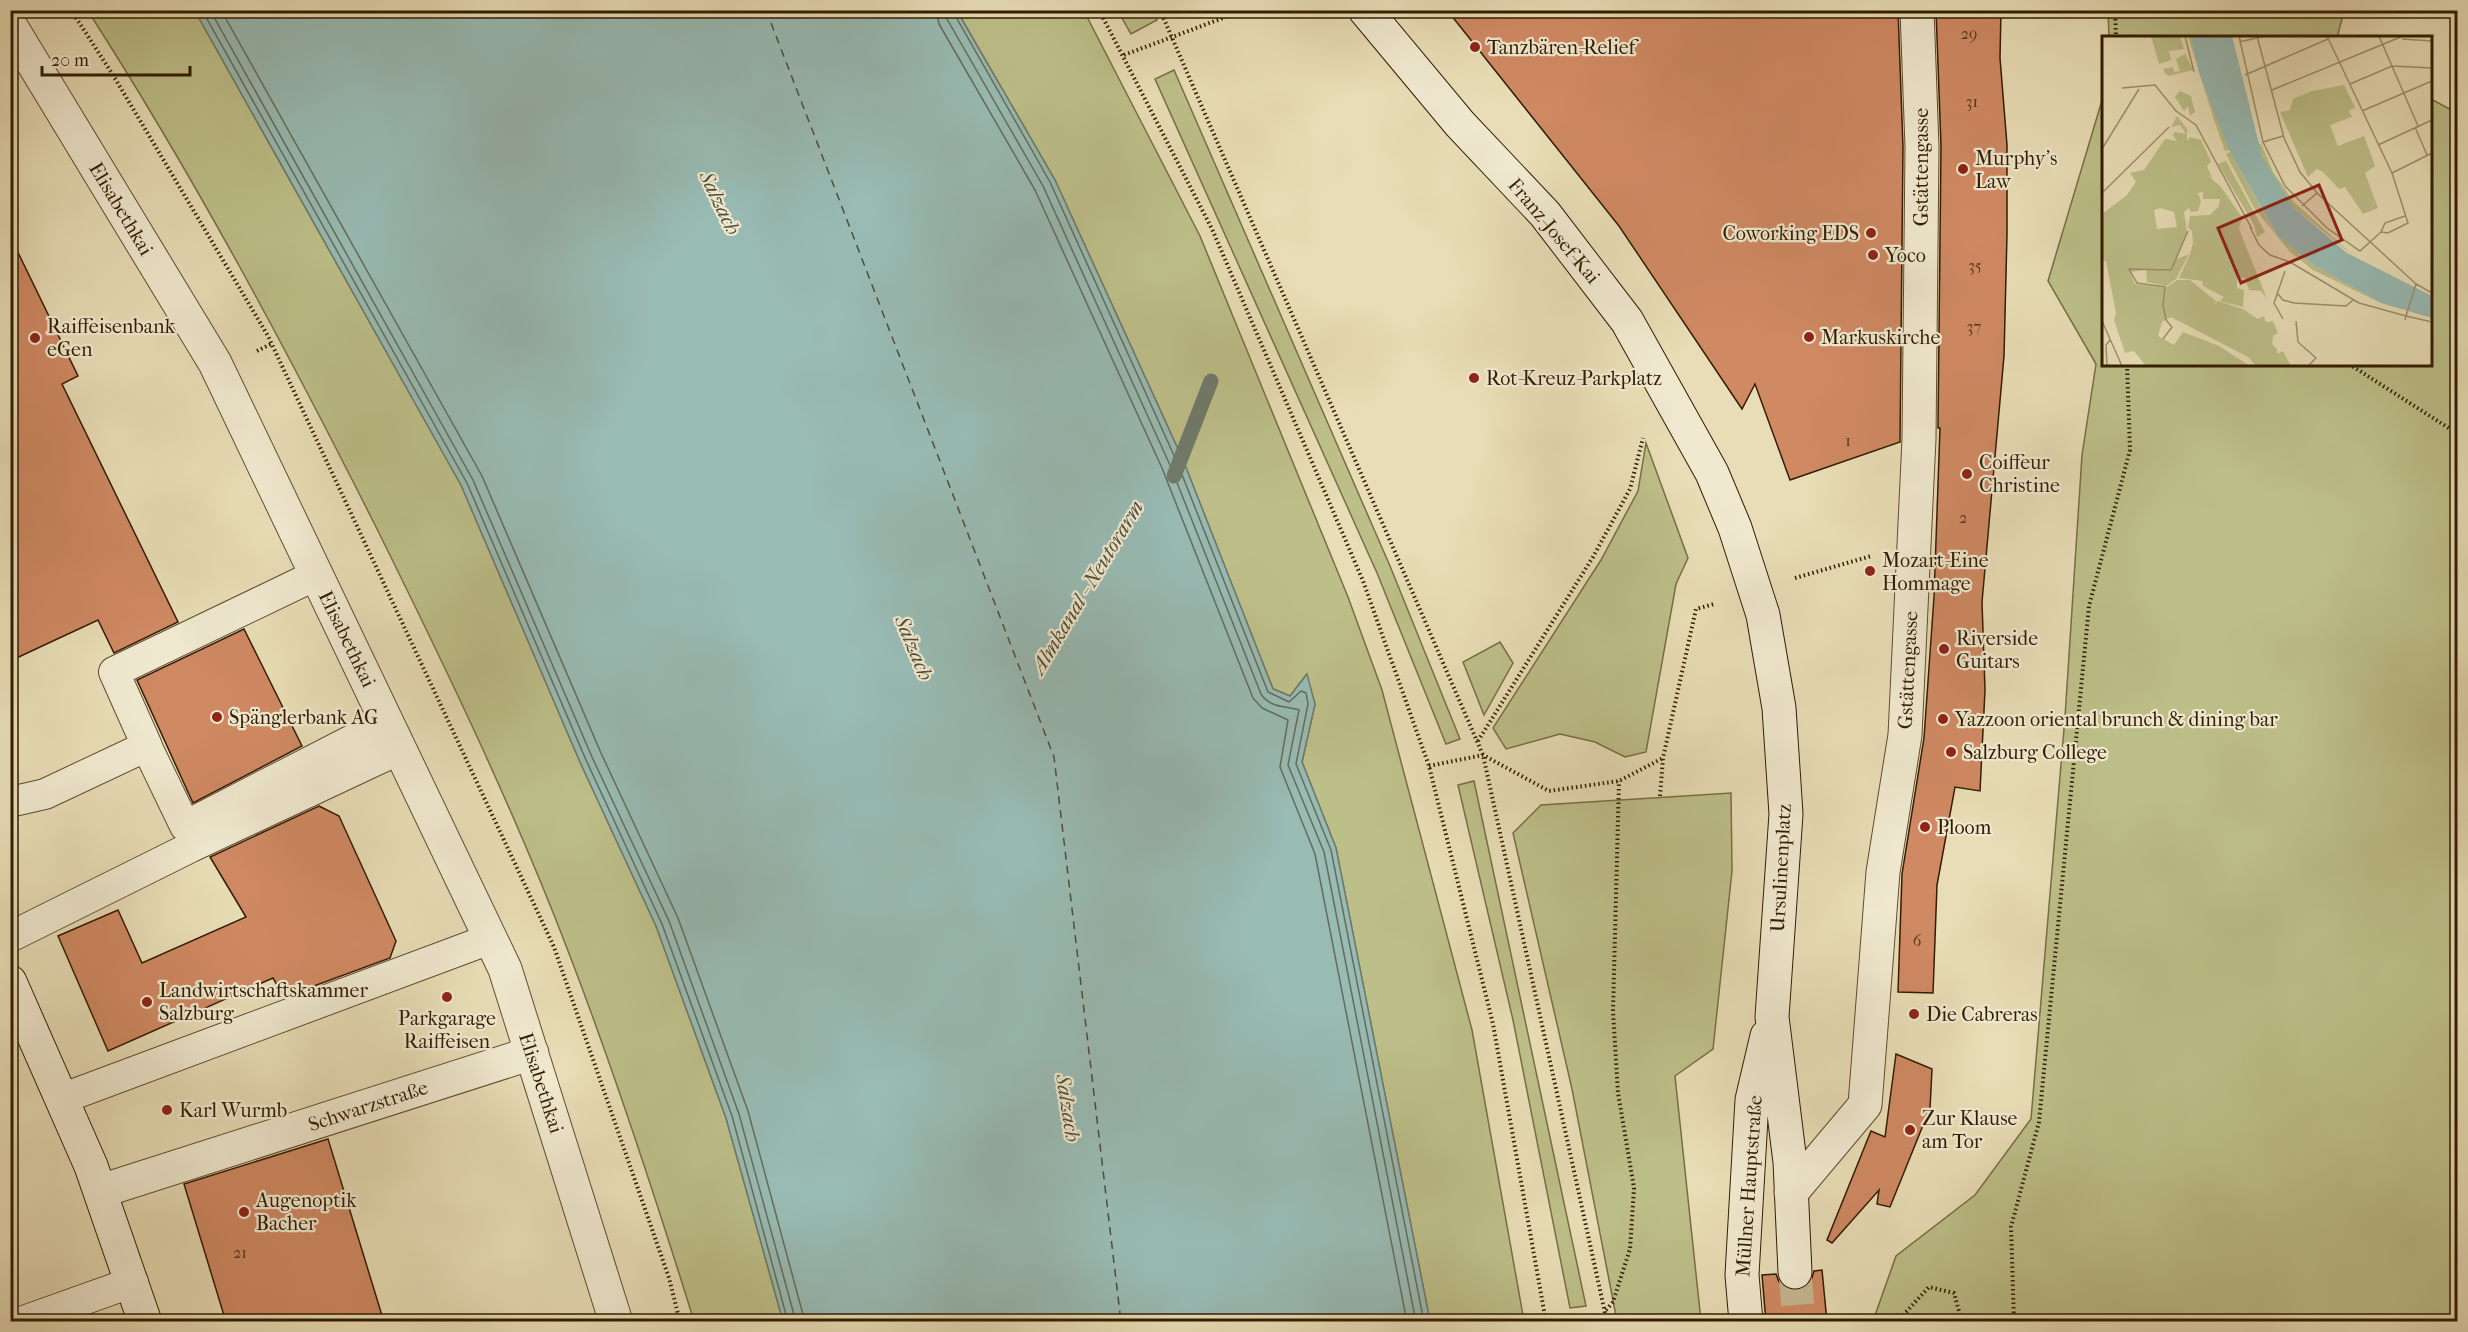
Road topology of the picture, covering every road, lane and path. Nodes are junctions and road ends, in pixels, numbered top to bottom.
1 (1099, 10) edge
2 (1160, 10) edge
3 (1365, 10) edge
4 (1917, 10) edge
5 (2115, 10) edge
6 (1231, 15) dead end
7 (10, 25) edge
8 (2116, 36) edge
9 (1174, 37) junction
10 (1124, 55) junction
11 (2127, 366) edge
12 (2352, 366) edge
13 (1646, 428) dead end
14 (2457, 434) edge
15 (1712, 473) joint
16 (1916, 544) junction
17 (316, 575) junction
18 (1791, 580) dead end
19 (1720, 602) dead end
20 (393, 736) junction
21 (1478, 742) junction
22 (145, 743) junction
23 (1483, 755) junction
24 (1663, 758) junction
25 (1429, 766) junction
26 (1618, 781) junction
27 (45, 794) junction
28 (1660, 796) dead end
29 (10, 802) edge
30 (10, 816) edge
31 (10, 937) edge
32 (490, 939) junction
33 (10, 982) edge
34 (1772, 1017) junction
35 (532, 1053) junction
36 (61, 1099) junction
37 (101, 1191) junction
38 (1791, 1193) junction
39 (1796, 1272) tunnel mouth
40 (132, 1282) junction
41 (1606, 1311) junction
42 (21, 1322) edge
43 (146, 1322) edge
44 (616, 1322) edge
45 (1546, 1322) edge
46 (1607, 1322) edge
47 (1746, 1322) edge
48 (1897, 1322) edge
49 (1962, 1322) edge
50 (2014, 1322) edge

1 - 10 path
2 - 9 path
3 - 15 street, Franz-Josef-Kai
4 - 16 street, Gstättengasse
5 - 8 path
6 - 9 path
7 - 17 street, Elisabethkai
9 - 10 path
9 - 21 path
10 - 25 path
11 - 50 path
12 - 14 path
13 - 21 path
15 - 34 street, Ursulinenplatz
16 - 18 path
16 - 38 street, Gstättengasse
17 - 20 street, Elisabethkai
17 - 22 lane
19 - 24 path
20 - 22 lane
20 - 31 lane
20 - 32 street, Elisabethkai
21 - 23 path
22 - 27 lane
23 - 25 path
23 - 26 path
23 - 41 path
24 - 26 path
24 - 28 path
25 - 45 path
26 - 41 path
27 - 29 lane
27 - 30 lane
32 - 35 street, Elisabethkai
32 - 36 lane
33 - 36 street
34 - 38 street, Ursulinenplatz
34 - 47 street, Müllner Hauptstraße
35 - 37 street, Schwarzstraße
35 - 44 street, Elisabethkai
36 - 37 street
37 - 40 street
38 - 39 street, Ursulinenplatz
40 - 42 lane
40 - 43 street
41 - 46 path
48 - 49 path

